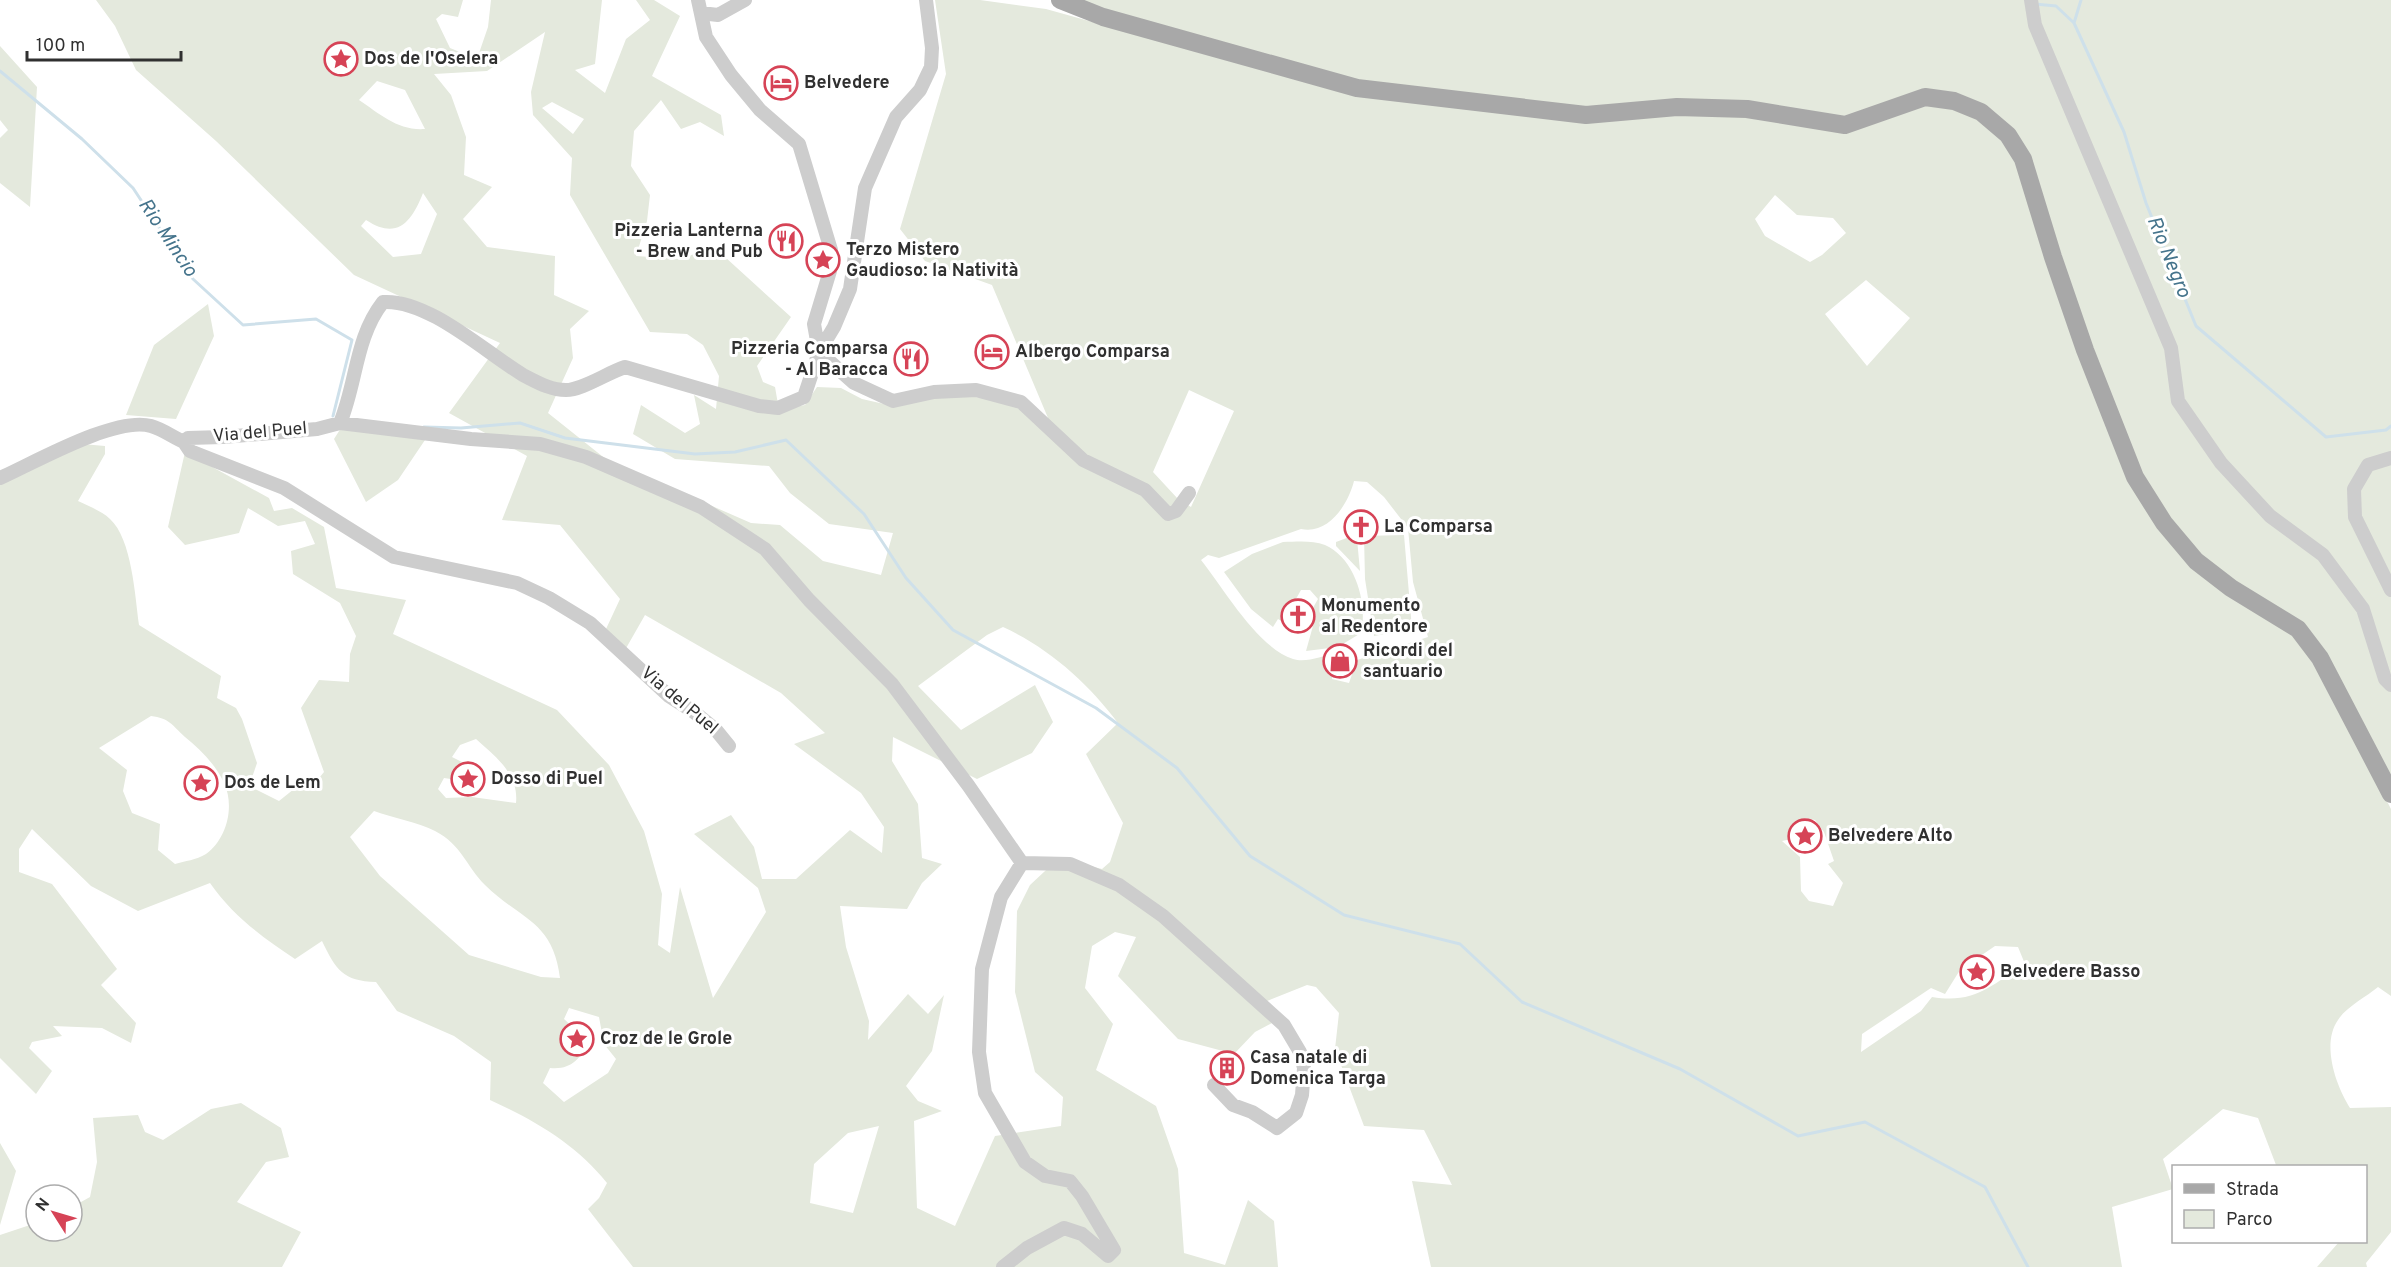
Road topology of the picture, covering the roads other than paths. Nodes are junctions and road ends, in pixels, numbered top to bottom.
1 (745, 0) edge
2 (926, 0) edge
3 (1060, 0) edge
4 (2031, 5) edge
5 (699, 7) edge
6 (819, 352) junction
7 (340, 423) junction
8 (184, 442) junction
9 (2391, 458) edge
10 (0, 478) edge
11 (1189, 493) dead end
12 (2391, 590) edge
13 (2391, 684) edge
14 (729, 746) dead end
15 (2391, 794) edge
16 (1022, 864) junction
17 (1214, 1085) dead end
18 (1004, 1267) edge

1 - 5 street
2 - 6 street
3 - 15 main road
4 - 13 street
5 - 6 street
6 - 7 street
6 - 11 street
7 - 8 street, Via del Puel
7 - 16 street, Via del Puel
8 - 10 street
8 - 14 street, Via del Puel
9 - 12 street
16 - 17 street
16 - 18 street

